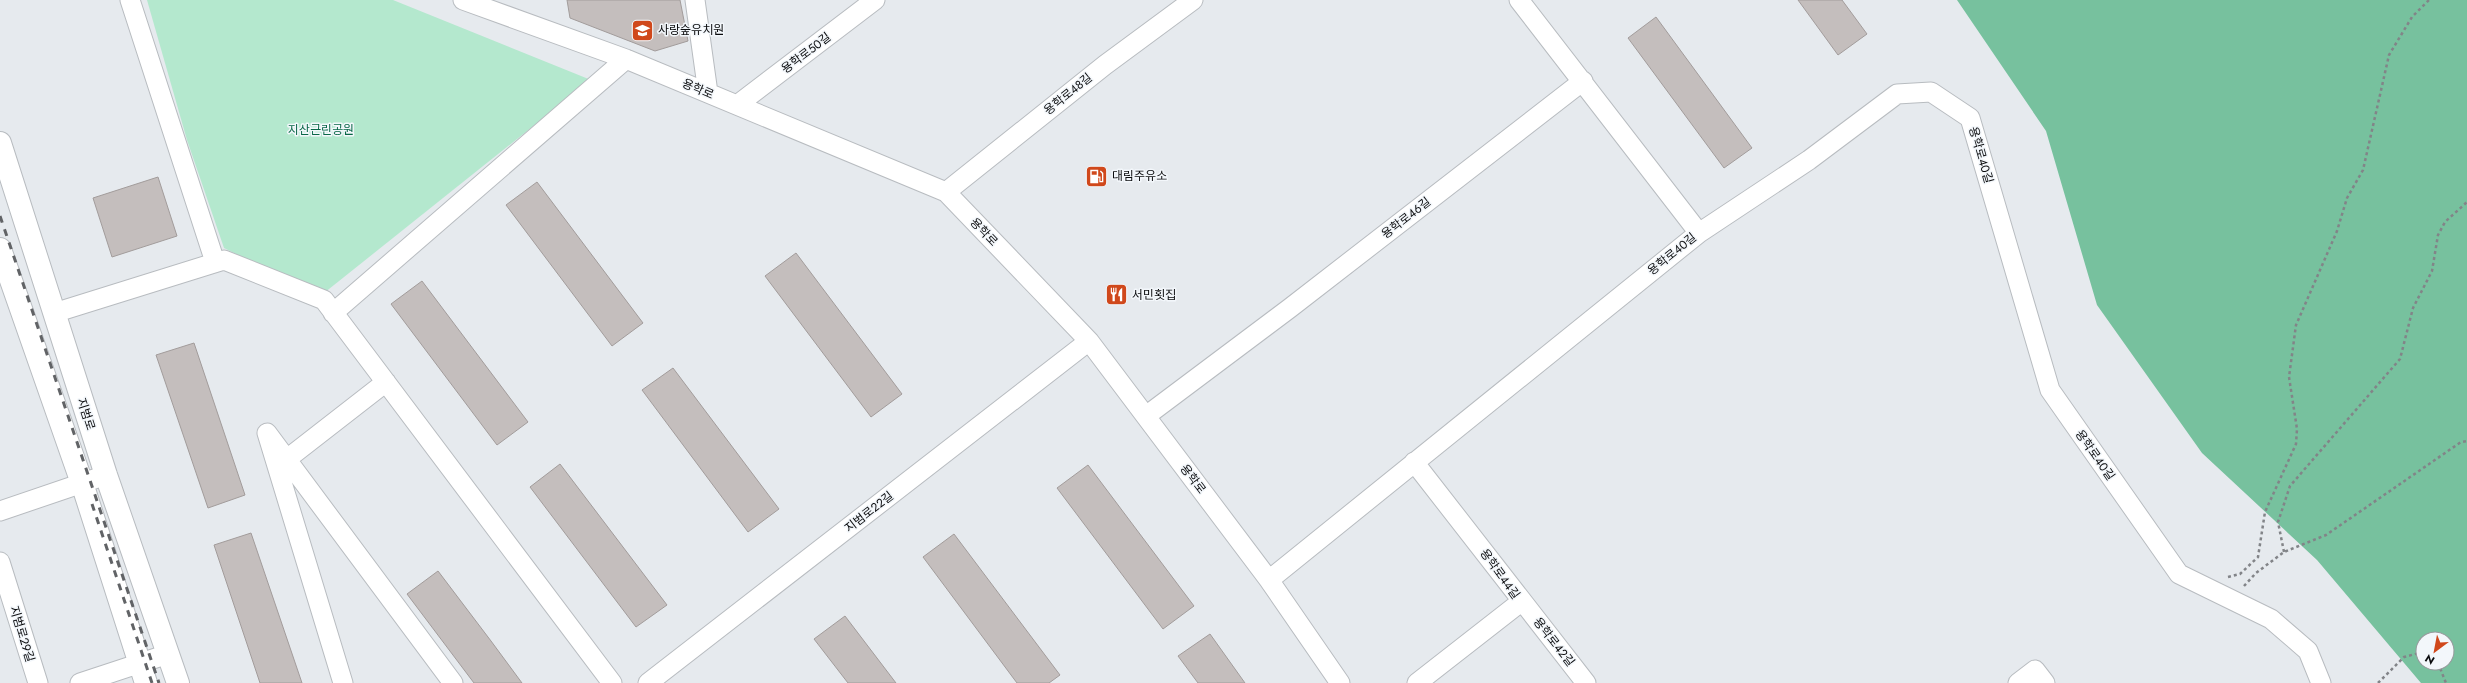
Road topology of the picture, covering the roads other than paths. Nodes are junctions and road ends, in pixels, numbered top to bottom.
1 (130, 0) edge
2 (463, 0) edge
3 (695, 0) edge
4 (875, 0) edge
5 (1193, 0) edge
6 (1519, 0) edge
7 (626, 59) junction
8 (1583, 81) junction
9 (708, 93) junction
10 (737, 105) junction
11 (0, 143) edge
12 (946, 192) junction
13 (1699, 233) junction
14 (0, 249) edge
15 (215, 262) junction
16 (54, 313) junction
17 (333, 313) junction
18 (1089, 341) junction
19 (386, 382) junction
20 (1146, 416) junction
21 (287, 459) junction
22 (1414, 462) junction
23 (106, 475) junction
24 (82, 483) junction
25 (0, 511) edge
26 (0, 562) edge
27 (1269, 580) junction
28 (1522, 601) junction
29 (168, 654) junction
30 (142, 673) edge
31 (38, 683) edge
32 (80, 683) edge
33 (178, 683) edge
34 (344, 683) edge
35 (453, 683) edge
36 (612, 683) edge
37 (648, 683) edge
38 (1340, 683) edge
39 (1417, 683) edge
40 (1586, 683) edge
41 (2018, 683) edge
42 (2045, 683) edge
43 (2321, 683) edge

1 - 15 street
2 - 7 street, 용학로
3 - 9 street
4 - 10 street, 용학로50길
5 - 12 street, 용학로48길
6 - 8 street
7 - 9 street, 용학로
7 - 17 street
8 - 13 street
8 - 20 street, 용학로46길
9 - 10 street, 용학로
10 - 12 street, 용학로
11 - 16 main road, 지범로
12 - 18 street, 용학로
13 - 22 street, 용학로40길
13 - 43 street, 용학로40길
14 - 24 main road
15 - 16 street
15 - 17 street
16 - 23 main road, 지범로
17 - 19 street
18 - 20 street, 용학로
18 - 37 street, 지범로22길
19 - 21 street
19 - 36 street
20 - 27 street, 용학로
21 - 34 street
21 - 35 street
22 - 27 street, 용학로40길
22 - 28 street, 용학로44길
23 - 24 street
23 - 29 main road, 지범로
24 - 25 street
24 - 30 main road
26 - 31 street, 지범로29길
27 - 38 street, 용학로
28 - 39 street, 용학로44길
28 - 40 street, 용학로42길
29 - 30 street
29 - 33 main road, 지범로
30 - 32 street
41 - 42 street

